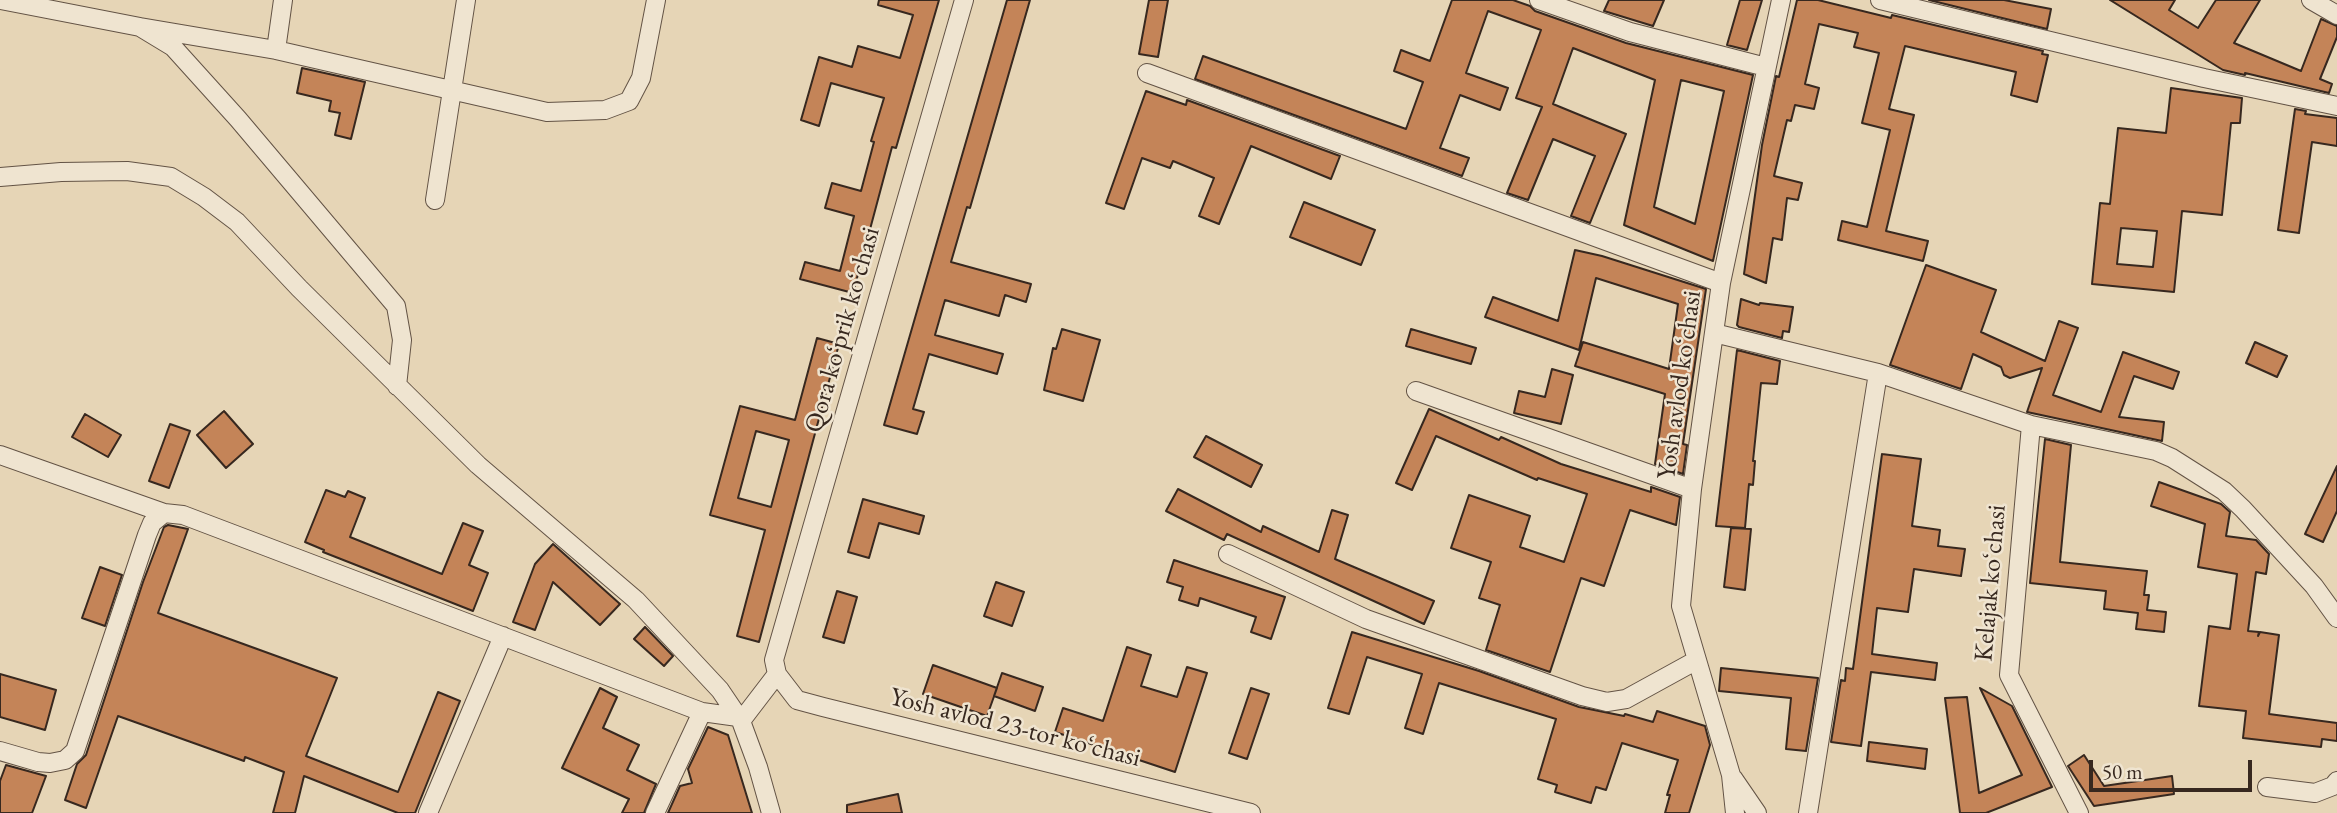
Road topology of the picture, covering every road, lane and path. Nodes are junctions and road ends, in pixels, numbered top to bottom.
1 (1, 0) edge
2 (283, 0) edge
3 (466, 0) edge
4 (656, 0) edge
5 (964, 0) edge
6 (1539, 0) edge
7 (1781, 0) edge
8 (1880, 0) edge
9 (2311, 0) edge
10 (89, 8) edge
11 (2337, 15) edge
12 (140, 27) junction
13 (276, 50) junction
14 (1766, 67) junction
15 (1147, 73) dead end
16 (453, 90) junction
17 (2337, 106) edge
18 (0, 177) edge
19 (435, 200) dead end
20 (1721, 283) junction
21 (1713, 333) junction
22 (1878, 373) junction
23 (397, 386) junction
24 (1416, 391) dead end
25 (2031, 425) junction
26 (0, 455) edge
27 (1692, 489) junction
28 (164, 513) junction
29 (1228, 554) dead end
30 (2337, 618) edge
31 (503, 636) junction
32 (1697, 660) junction
33 (773, 680) junction
34 (702, 712) junction
35 (740, 719) junction
36 (0, 751) edge
37 (1731, 775) junction
38 (2337, 781) edge
39 (2267, 786) dead end
40 (428, 813) edge
41 (656, 813) edge
42 (771, 813) edge
43 (1251, 813) edge
44 (1735, 813) edge
45 (1758, 813) edge
46 (1808, 813) edge
47 (2079, 813) edge

1 - 10 street
2 - 13 street
3 - 16 street
4 - 16 street
5 - 33 street, Qora koʻprik koʻchasi
6 - 14 street
7 - 14 street, Yosh avlod koʻchasi
8 - 17 street
9 - 11 street
10 - 12 street
12 - 13 street
12 - 23 street
13 - 16 street
14 - 20 street, Yosh avlod koʻchasi
15 - 20 street
16 - 19 street
18 - 23 street
20 - 21 street, Yosh avlod koʻchasi
21 - 22 street
21 - 27 street, Yosh avlod koʻchasi
22 - 25 street
22 - 46 street
23 - 35 street
24 - 27 street
25 - 30 street
25 - 47 street, Kelajak koʻchasi
26 - 28 street
27 - 32 street, Yosh avlod koʻchasi
28 - 31 street
28 - 36 street
29 - 32 street
31 - 34 street
31 - 40 street
32 - 37 street, Yosh avlod koʻchasi
33 - 35 street
33 - 43 street, Yosh avlod 23-tor koʻchasi
34 - 35 street
34 - 41 street
35 - 42 street
37 - 44 street
37 - 45 street
38 - 39 street

